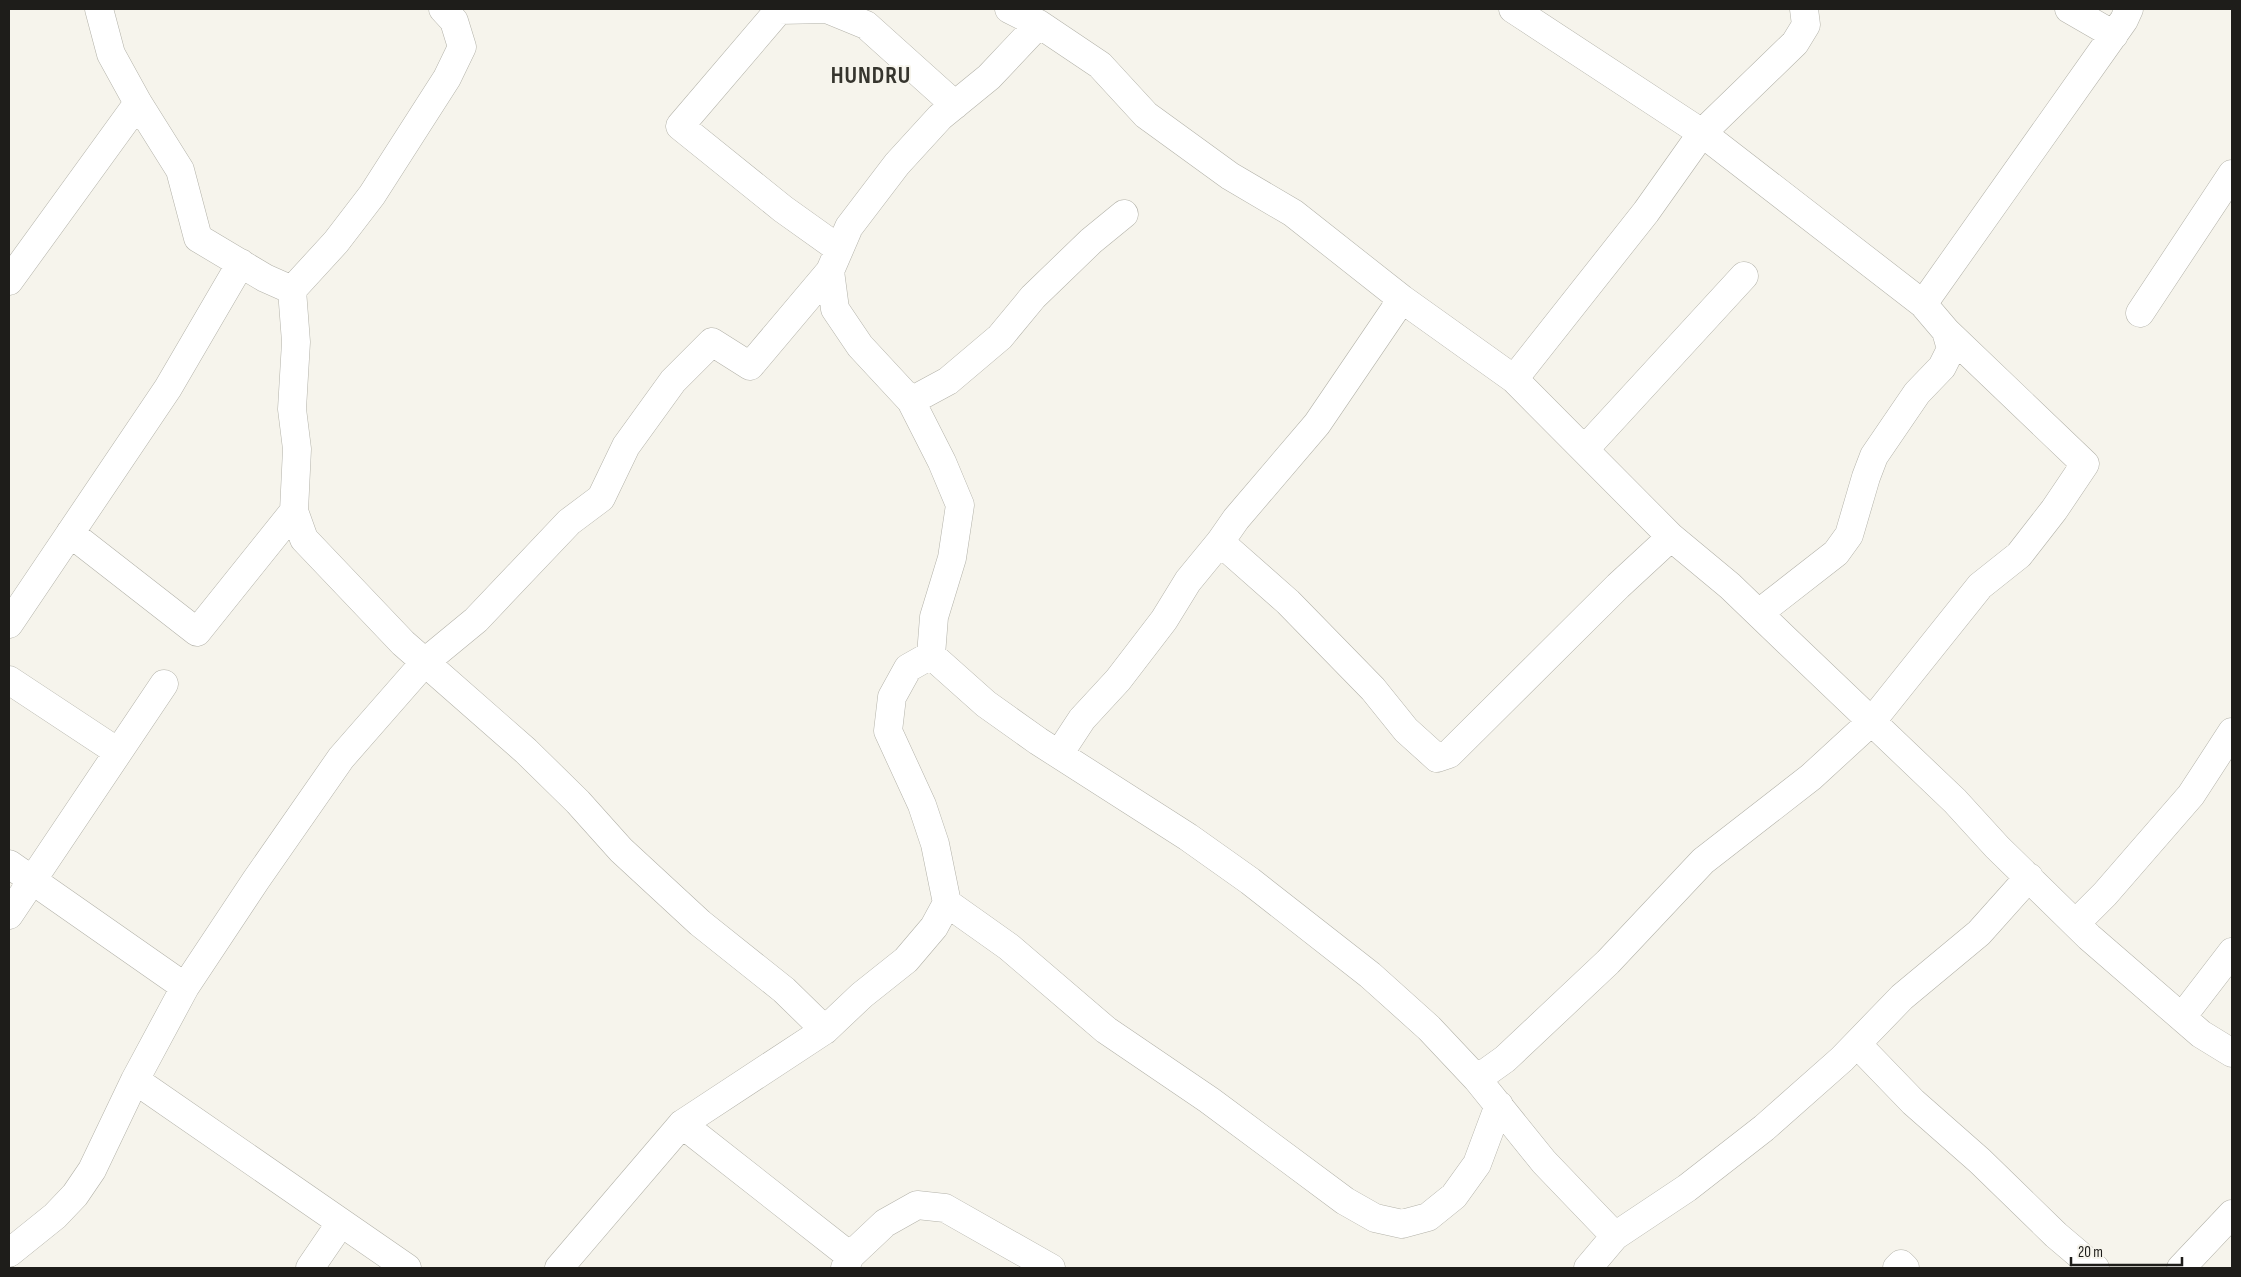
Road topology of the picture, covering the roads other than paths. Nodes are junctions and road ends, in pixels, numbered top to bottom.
1 (99, 9) edge
2 (443, 9) edge
3 (1009, 9) edge
4 (1513, 9) edge
5 (1804, 9) edge
6 (2069, 9) edge
7 (2129, 9) edge
8 (1039, 24) junction
9 (2114, 35) junction
10 (138, 103) junction
11 (955, 105) junction
12 (1702, 132) junction
13 (2232, 174) edge
14 (1124, 214) dead end
15 (835, 260) junction
16 (241, 263) junction
17 (1744, 276) dead end
18 (9, 282) edge
19 (292, 290) junction
20 (1402, 299) junction
21 (1923, 304) junction
22 (2140, 313) dead end
23 (1946, 331) junction
24 (1514, 379) junction
25 (911, 401) junction
26 (1585, 449) junction
27 (294, 511) junction
28 (70, 533) junction
29 (1671, 537) junction
30 (1220, 542) junction
31 (1759, 613) junction
32 (9, 624) edge
33 (931, 655) junction
34 (425, 662) junction
35 (9, 680) edge
36 (164, 684) dead end
37 (1872, 721) junction
38 (2232, 732) edge
39 (118, 752) junction
40 (1059, 754) junction
41 (9, 864) edge
42 (2029, 877) junction
43 (32, 880) junction
44 (948, 903) junction
45 (9, 915) edge
46 (2076, 923) junction
47 (2232, 952) edge
48 (185, 987) junction
49 (2182, 1017) junction
50 (825, 1030) junction
51 (1857, 1044) junction
52 (2232, 1053) edge
53 (1477, 1079) junction
54 (135, 1080) junction
55 (1499, 1105) junction
56 (682, 1124) junction
57 (2232, 1214) edge
58 (340, 1224) junction
59 (1615, 1236) junction
60 (9, 1253) edge
61 (847, 1262) edge
62 (310, 1268) edge
63 (407, 1268) edge
64 (558, 1268) edge
65 (1051, 1268) edge
66 (1588, 1268) edge
67 (1896, 1268) edge
68 (1906, 1268) edge
69 (2096, 1268) edge
70 (2181, 1268) edge

1 - 10 street
2 - 19 street
3 - 8 street
4 - 12 street
5 - 12 street
6 - 9 street
7 - 9 street
8 - 11 street
8 - 20 street
9 - 21 street
10 - 16 street
10 - 18 street
11 - 15 street
11 - 15 street
12 - 21 street
12 - 24 street
13 - 22 street
14 - 25 street
15 - 25 street
15 - 34 street
16 - 19 street
16 - 28 street
17 - 26 street
19 - 27 street
20 - 24 street
20 - 30 street
21 - 23 street
23 - 31 street
23 - 37 street
24 - 26 street
25 - 33 street
26 - 29 street
27 - 28 street
27 - 34 street
28 - 32 street
29 - 30 street
29 - 31 street
30 - 40 street
31 - 37 street
33 - 40 street
33 - 44 street
34 - 48 street
34 - 50 street
35 - 39 street
36 - 39 street
37 - 42 street
37 - 53 street
38 - 46 street
39 - 43 street
40 - 53 street
41 - 43 street
42 - 46 street
42 - 51 street
43 - 45 street
43 - 48 street
44 - 50 street
44 - 55 street
46 - 49 street
47 - 49 street
48 - 54 street
49 - 52 street
50 - 56 street
51 - 59 street
51 - 69 street
53 - 55 street
54 - 58 street
54 - 60 street
55 - 59 street
56 - 61 street
56 - 64 street
57 - 70 street
58 - 62 street
58 - 63 street
59 - 66 street
61 - 65 street
67 - 68 street

